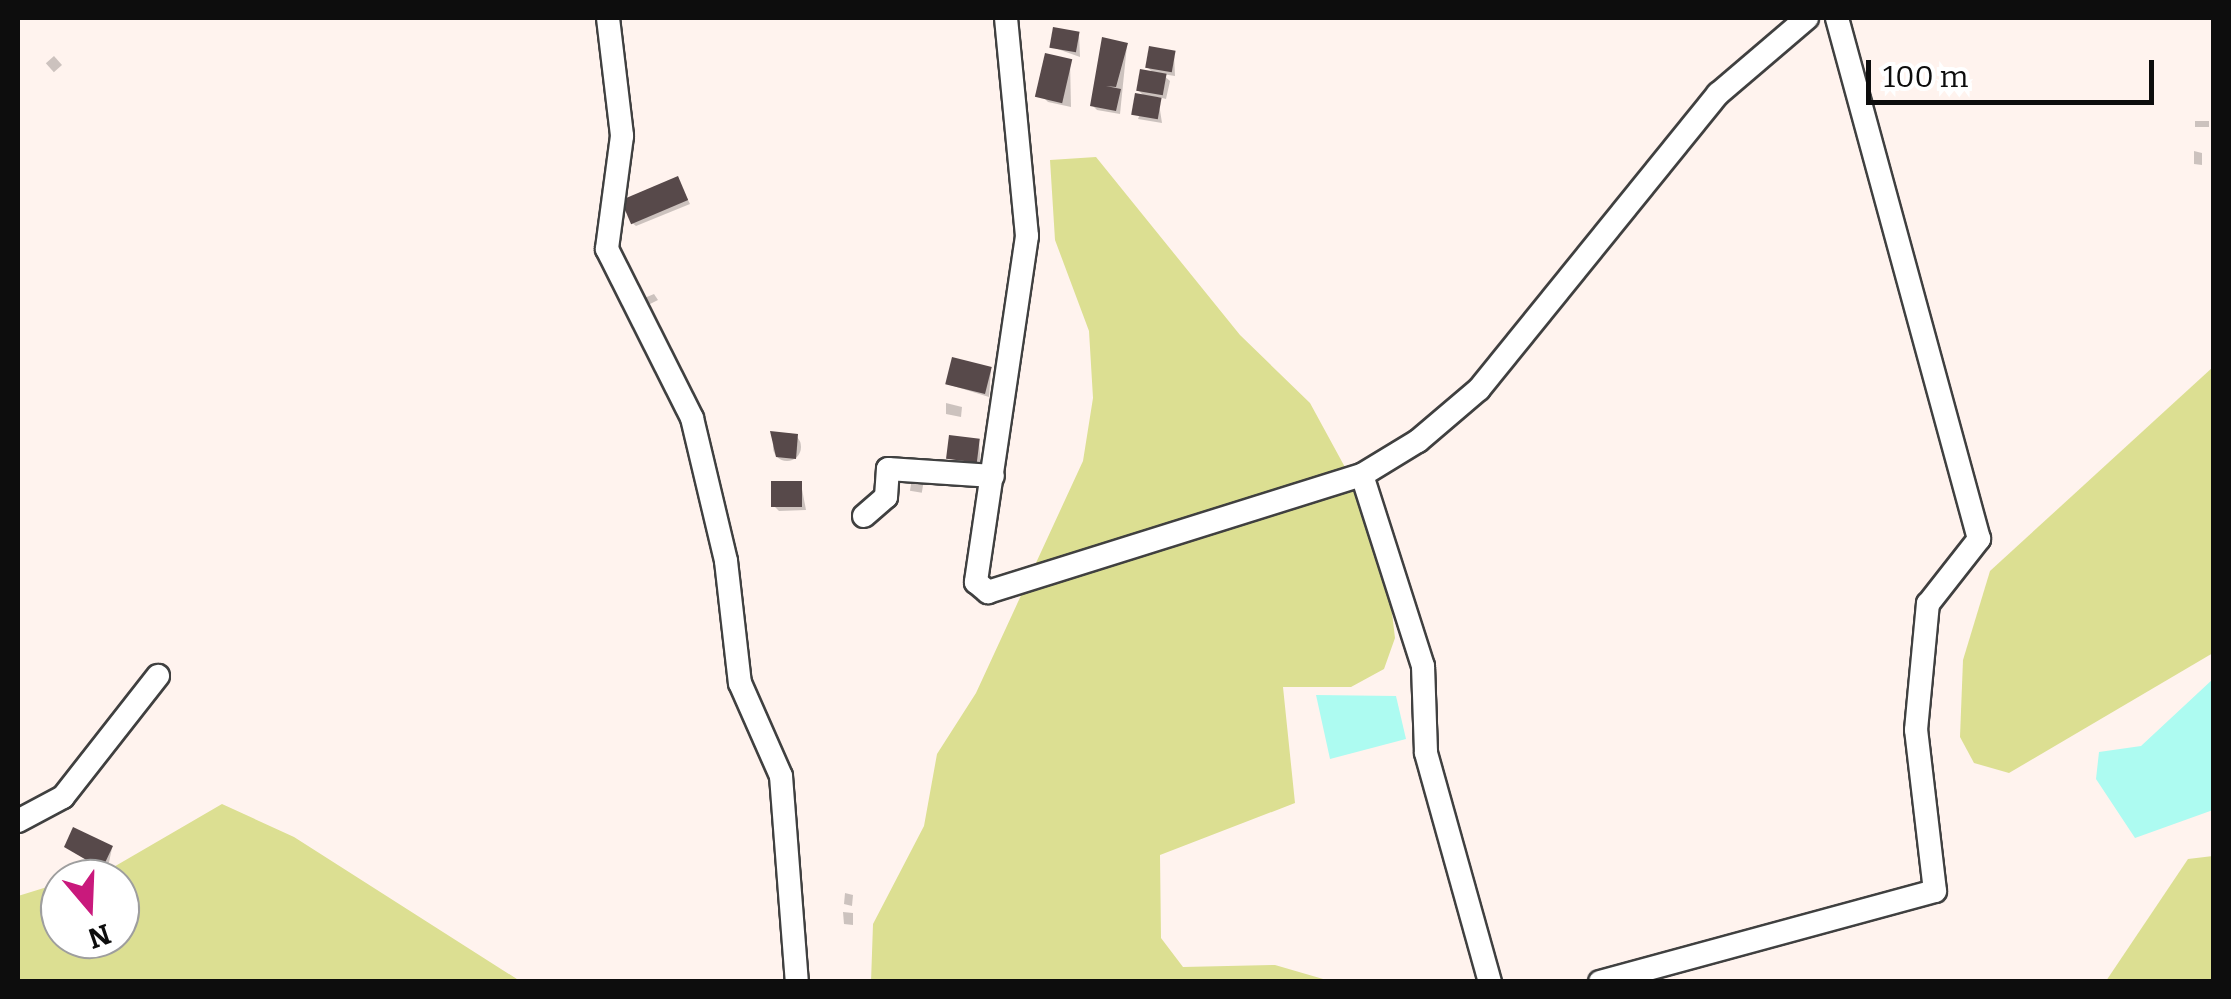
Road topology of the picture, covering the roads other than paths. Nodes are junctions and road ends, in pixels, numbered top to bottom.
1 (608, 18) edge
2 (1006, 18) edge
3 (1807, 18) edge
4 (1837, 18) edge
5 (1362, 475) junction
6 (994, 476) junction
7 (864, 516) dead end
8 (158, 676) dead end
9 (18, 821) edge
10 (796, 982) edge
11 (1490, 982) edge
12 (1600, 982) edge

1 - 10 street
2 - 6 street
3 - 5 street
4 - 12 street
5 - 6 street
5 - 11 street
6 - 7 street
8 - 9 street

